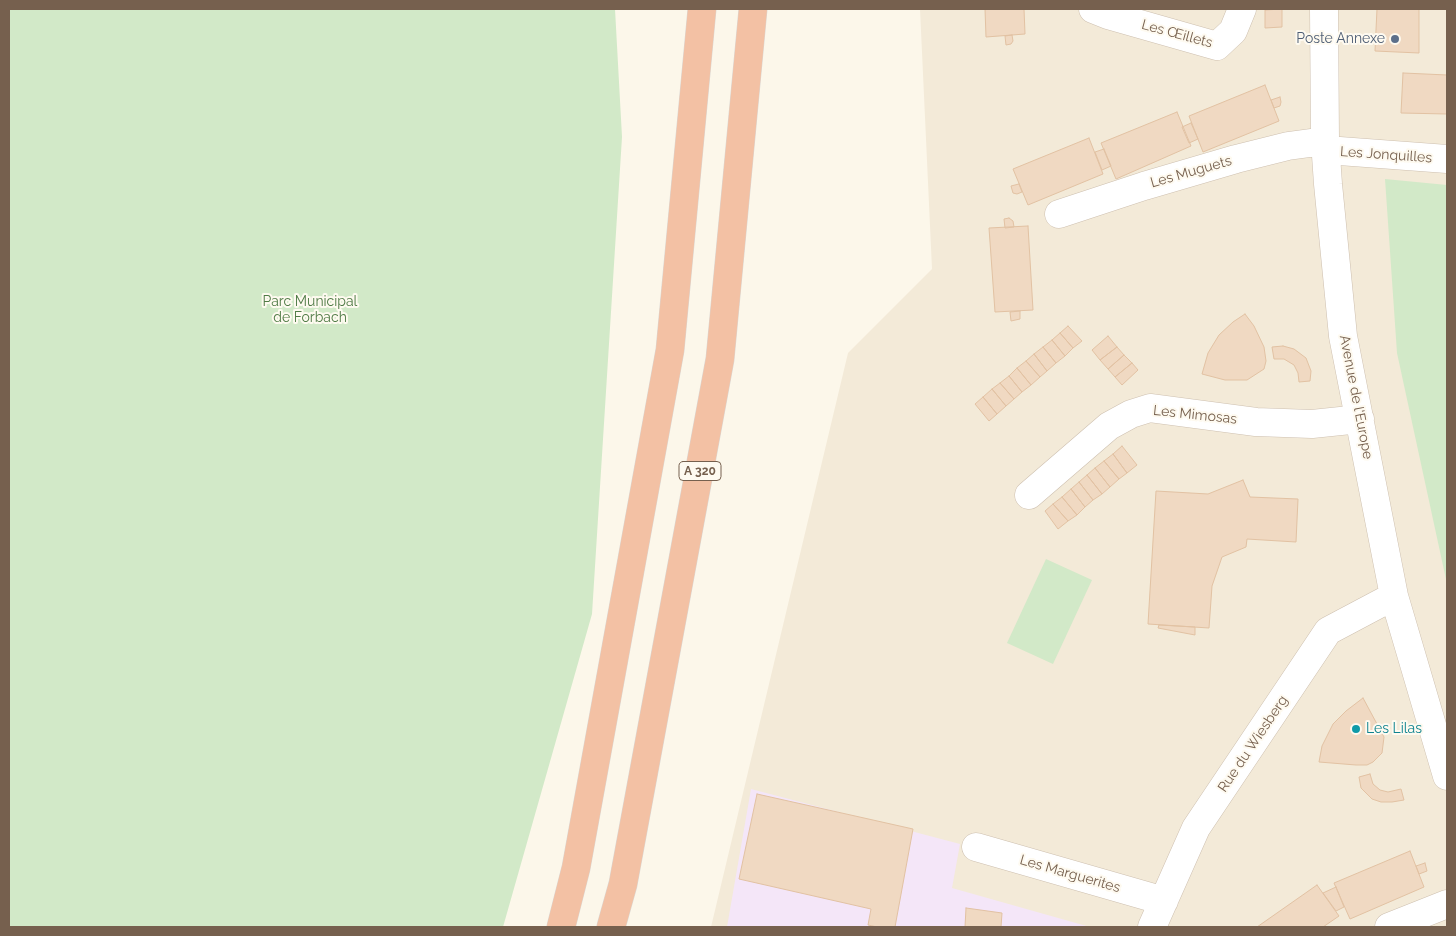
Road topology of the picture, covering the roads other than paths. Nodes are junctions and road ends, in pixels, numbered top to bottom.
1 (702, 9) edge
2 (753, 9) edge
3 (1093, 9) edge
4 (1242, 9) edge
5 (1324, 9) edge
6 (1326, 145) junction
7 (1447, 159) edge
8 (1059, 214) dead end
9 (1360, 419) junction
10 (1029, 495) dead end
11 (1394, 596) junction
12 (1447, 776) edge
13 (976, 847) dead end
14 (1164, 901) junction
15 (1447, 904) edge
16 (561, 927) edge
17 (611, 927) edge
18 (1152, 927) edge
19 (1389, 927) edge

1 - 16 highway
2 - 17 highway, A 320
3 - 4 street, Les Œillets
5 - 6 street, Avenue de l'Europe
6 - 7 street, Les Jonquilles
6 - 8 street, Les Muguets
6 - 9 street, Avenue de l'Europe
9 - 10 street, Les Mimosas
9 - 11 street, Avenue de l'Europe
11 - 12 street, Avenue de l'Europe
11 - 14 street, Rue du Wiesberg
13 - 14 street, Les Marguerites
14 - 18 street, Rue du Wiesberg
15 - 19 street

